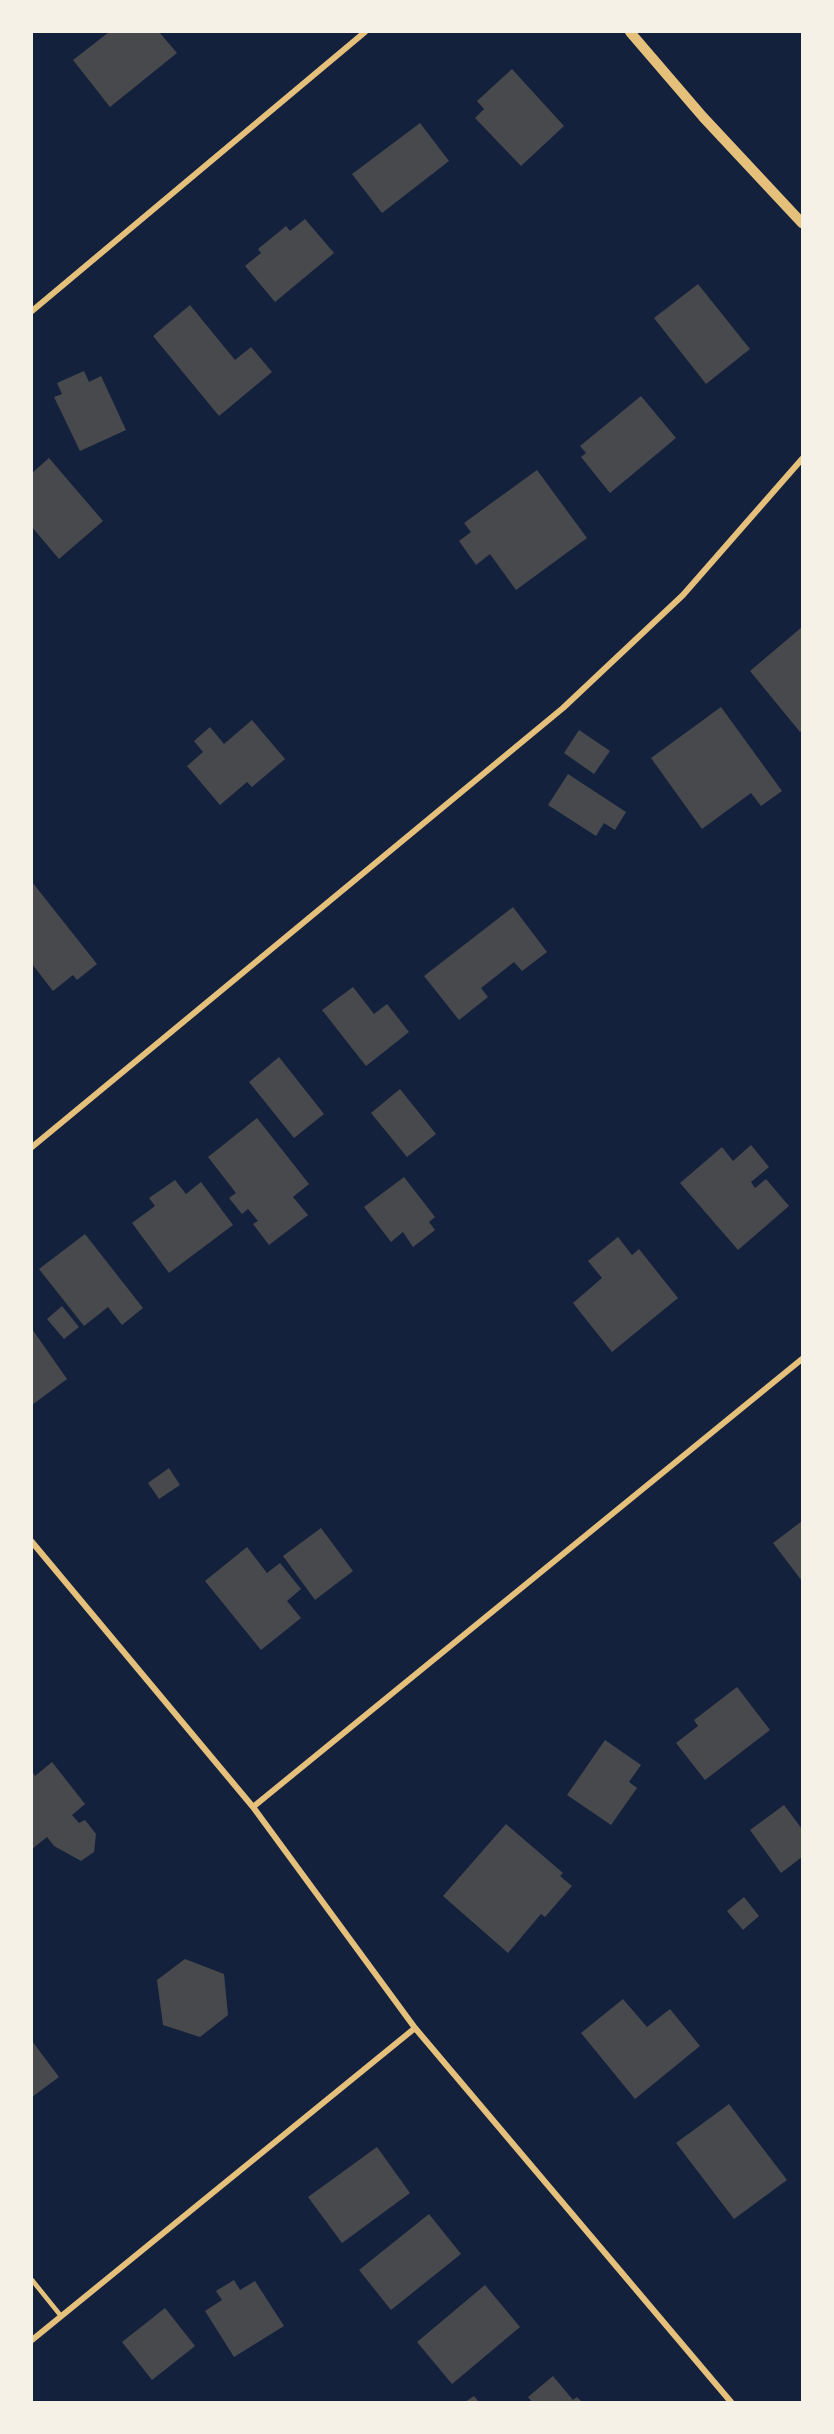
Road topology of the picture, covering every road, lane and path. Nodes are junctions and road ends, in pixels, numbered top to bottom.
1 (366, 32) edge
2 (630, 32) edge
3 (802, 223) edge
4 (32, 310) edge
5 (802, 459) edge
6 (32, 1147) edge
7 (802, 1359) edge
8 (32, 1542) edge
9 (253, 1808) junction
10 (416, 2028) junction
11 (32, 2280) edge
12 (61, 2316) junction
13 (32, 2340) edge
14 (731, 2403) edge

1 - 4 street
2 - 3 street
5 - 6 street
7 - 9 street
8 - 9 street
9 - 10 street
10 - 12 street
10 - 14 street
11 - 12 lane
12 - 13 street

